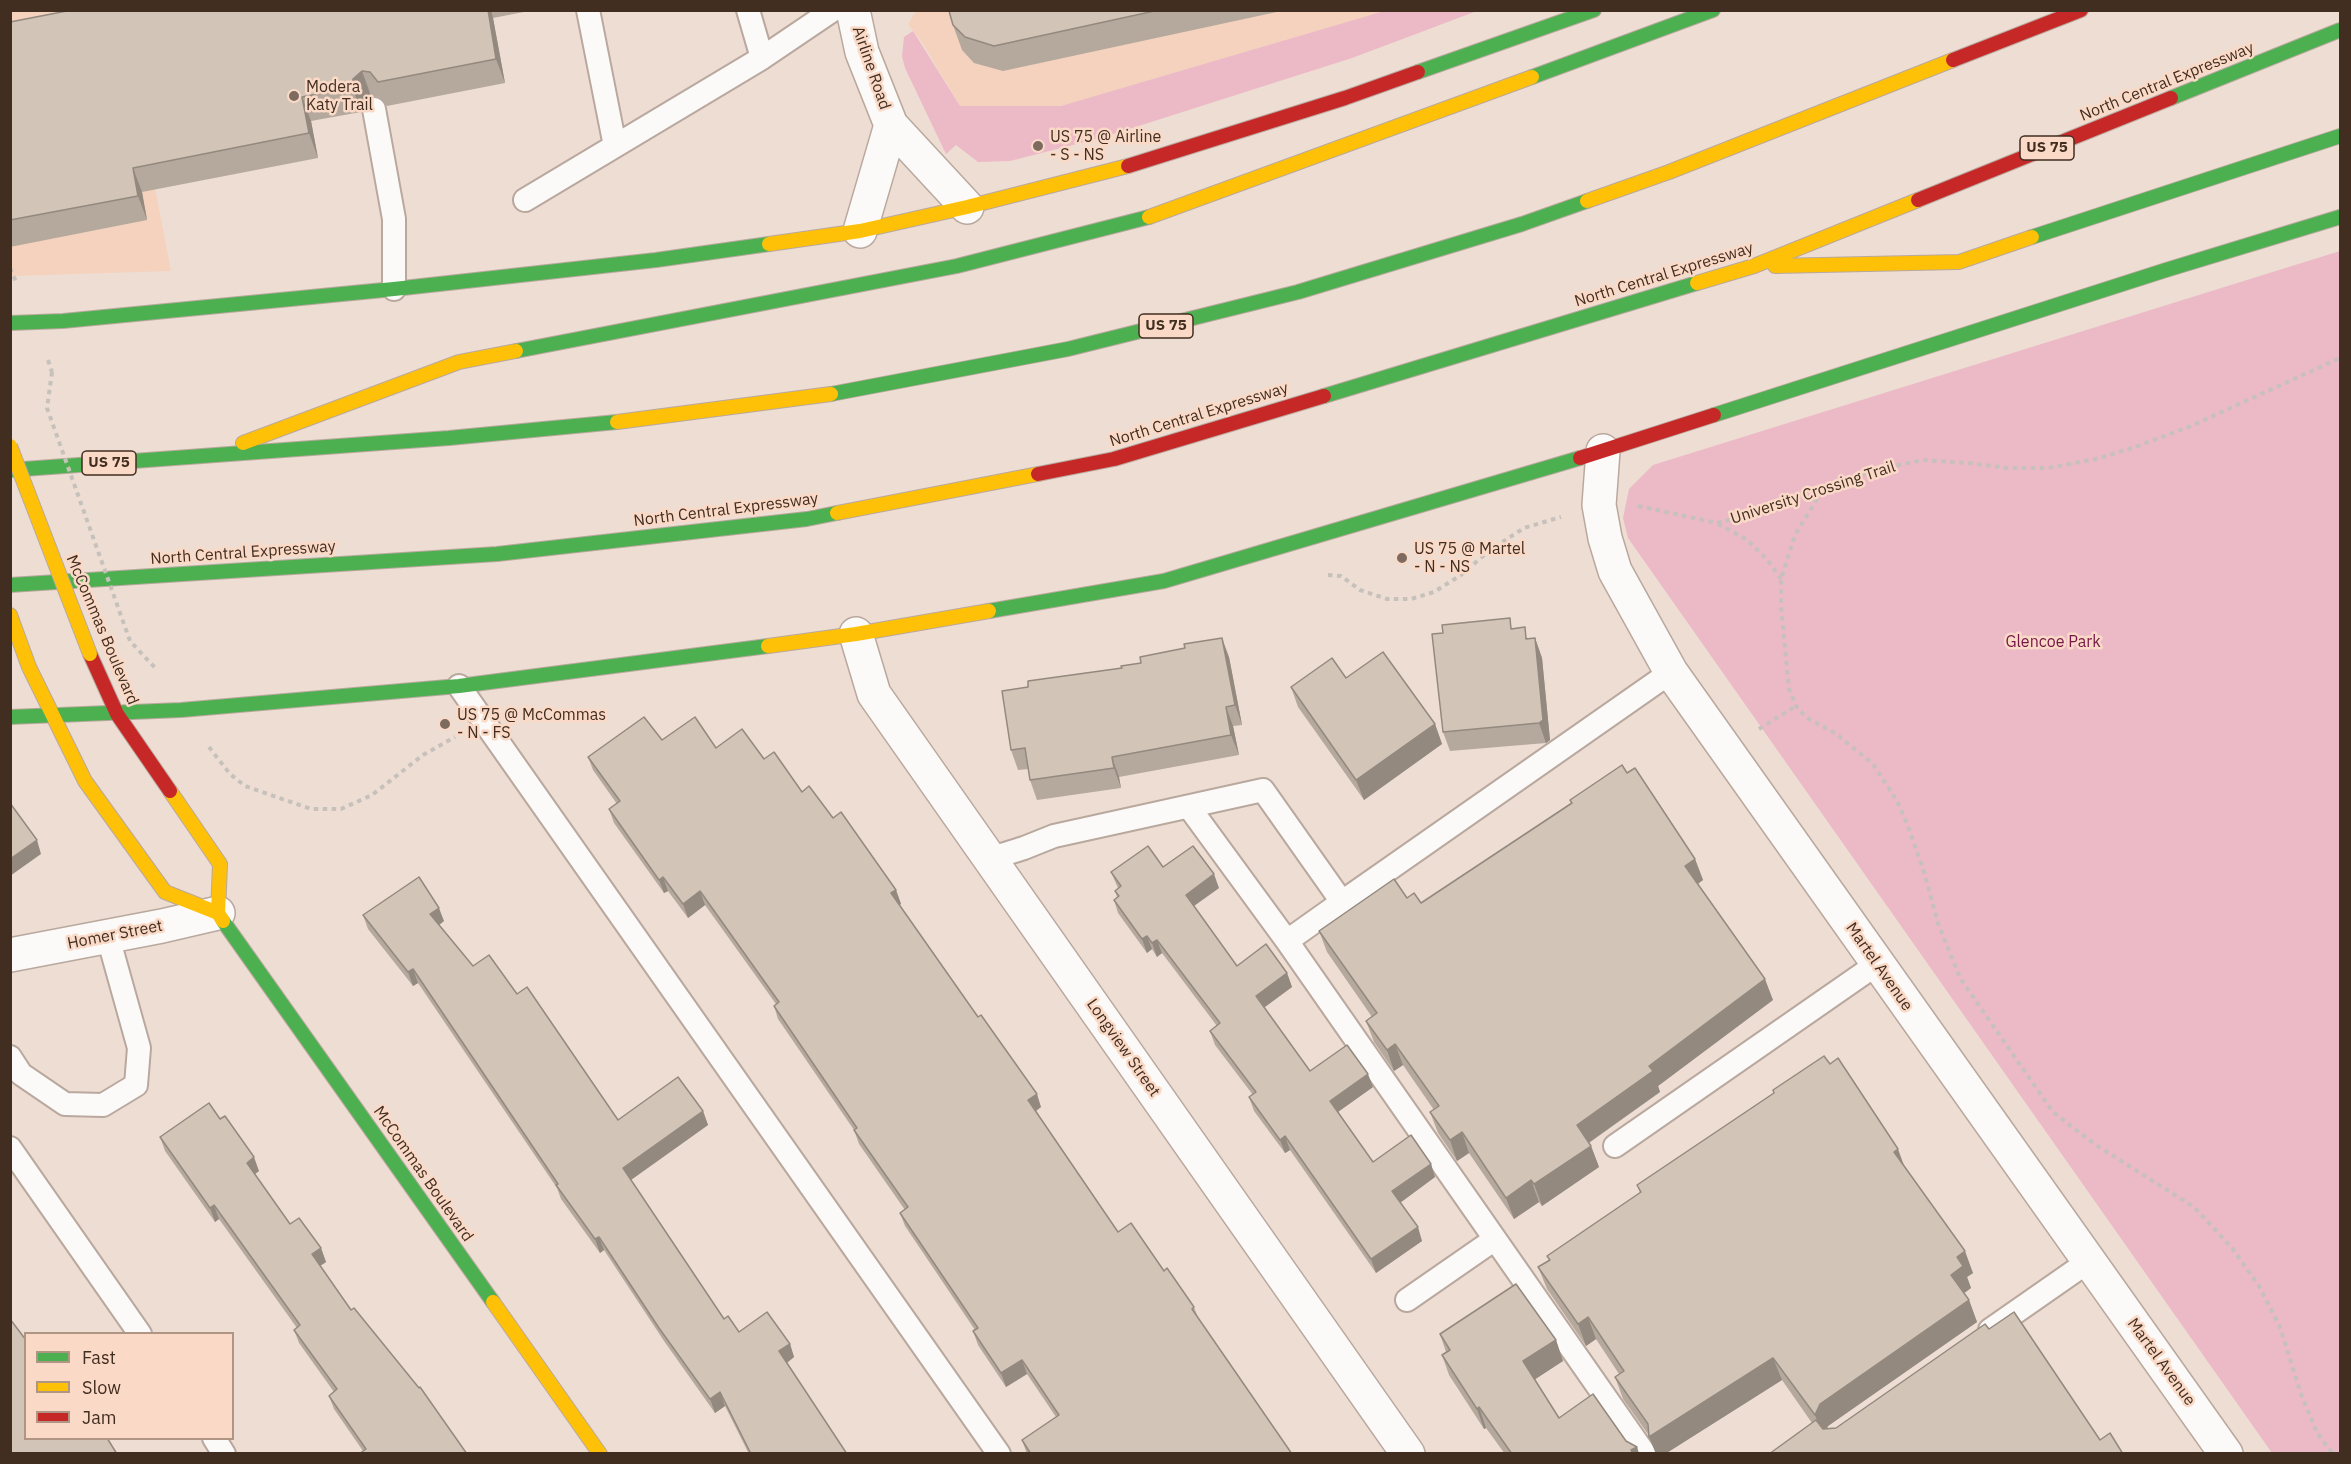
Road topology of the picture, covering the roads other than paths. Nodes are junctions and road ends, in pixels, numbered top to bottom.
1 (588, 10) edge
2 (748, 10) edge
3 (833, 10) edge
4 (853, 10) edge
5 (1593, 10) edge
6 (1713, 10) edge
7 (2081, 10) edge
8 (2340, 30) edge
9 (762, 58) junction
10 (374, 109) edge
11 (891, 125) junction
12 (2340, 136) edge
13 (615, 146) junction
14 (525, 200) dead end
15 (967, 207) junction
16 (2340, 217) edge
17 (860, 231) junction
18 (1754, 266) junction
19 (394, 289) junction
20 (10, 323) edge
21 (10, 446) edge
22 (1604, 451) junction
23 (207, 456) junction
24 (10, 470) edge
25 (10, 585) edge
26 (10, 615) edge
27 (856, 634) junction
28 (1671, 672) junction
29 (459, 686) junction
30 (117, 714) junction
31 (51, 715) junction
32 (10, 717) edge
33 (1189, 807) junction
34 (989, 859) junction
35 (1342, 902) junction
36 (219, 913) junction
37 (108, 937) junction
38 (1287, 940) junction
39 (10, 955) edge
40 (1877, 964) junction
41 (10, 1057) edge
42 (1615, 1146) dead end
43 (10, 1148) edge
44 (1495, 1239) junction
45 (2089, 1261) junction
46 (1407, 1300) dead end
47 (139, 1332) edge
48 (1969, 1345) edge
49 (215, 1440) edge
50 (224, 1454) edge
51 (600, 1454) edge
52 (999, 1454) edge
53 (1408, 1454) edge
54 (1645, 1454) edge
55 (2226, 1454) edge

1 - 13 lane
2 - 9 lane
3 - 9 lane
4 - 11 street, Airline Road
5 - 15 main road
6 - 23 main road
7 - 23 main road, US 75
8 - 18 main road, North Central Expressway / US 75
9 - 13 lane
10 - 19 lane
11 - 15 street, Airline Road
11 - 17 street, Airline Road
12 - 18 main road
13 - 14 lane
15 - 17 main road
16 - 22 main road
17 - 19 main road
18 - 25 main road, North Central Expressway / US 75
19 - 20 main road
21 - 30 main road, McCommas Boulevard, bridge
22 - 27 main road
22 - 28 street, Martel Avenue
23 - 24 main road, US 75
26 - 31 main road
27 - 29 main road
27 - 34 street, Longview Street
28 - 35 lane
28 - 40 street, Martel Avenue
29 - 30 main road
29 - 52 lane
30 - 31 main road
30 - 36 main road, McCommas Boulevard
31 - 32 main road
31 - 36 main road
33 - 34 lane
33 - 35 lane
33 - 38 lane
34 - 53 street, Longview Street
35 - 38 lane
36 - 37 street, Homer Street
36 - 51 main road, McCommas Boulevard
37 - 39 street, Homer Street
37 - 41 lane
38 - 44 lane
40 - 42 lane
40 - 45 street, Martel Avenue
43 - 47 lane
44 - 46 lane
44 - 54 lane
45 - 48 lane
45 - 55 street, Martel Avenue
49 - 50 lane

